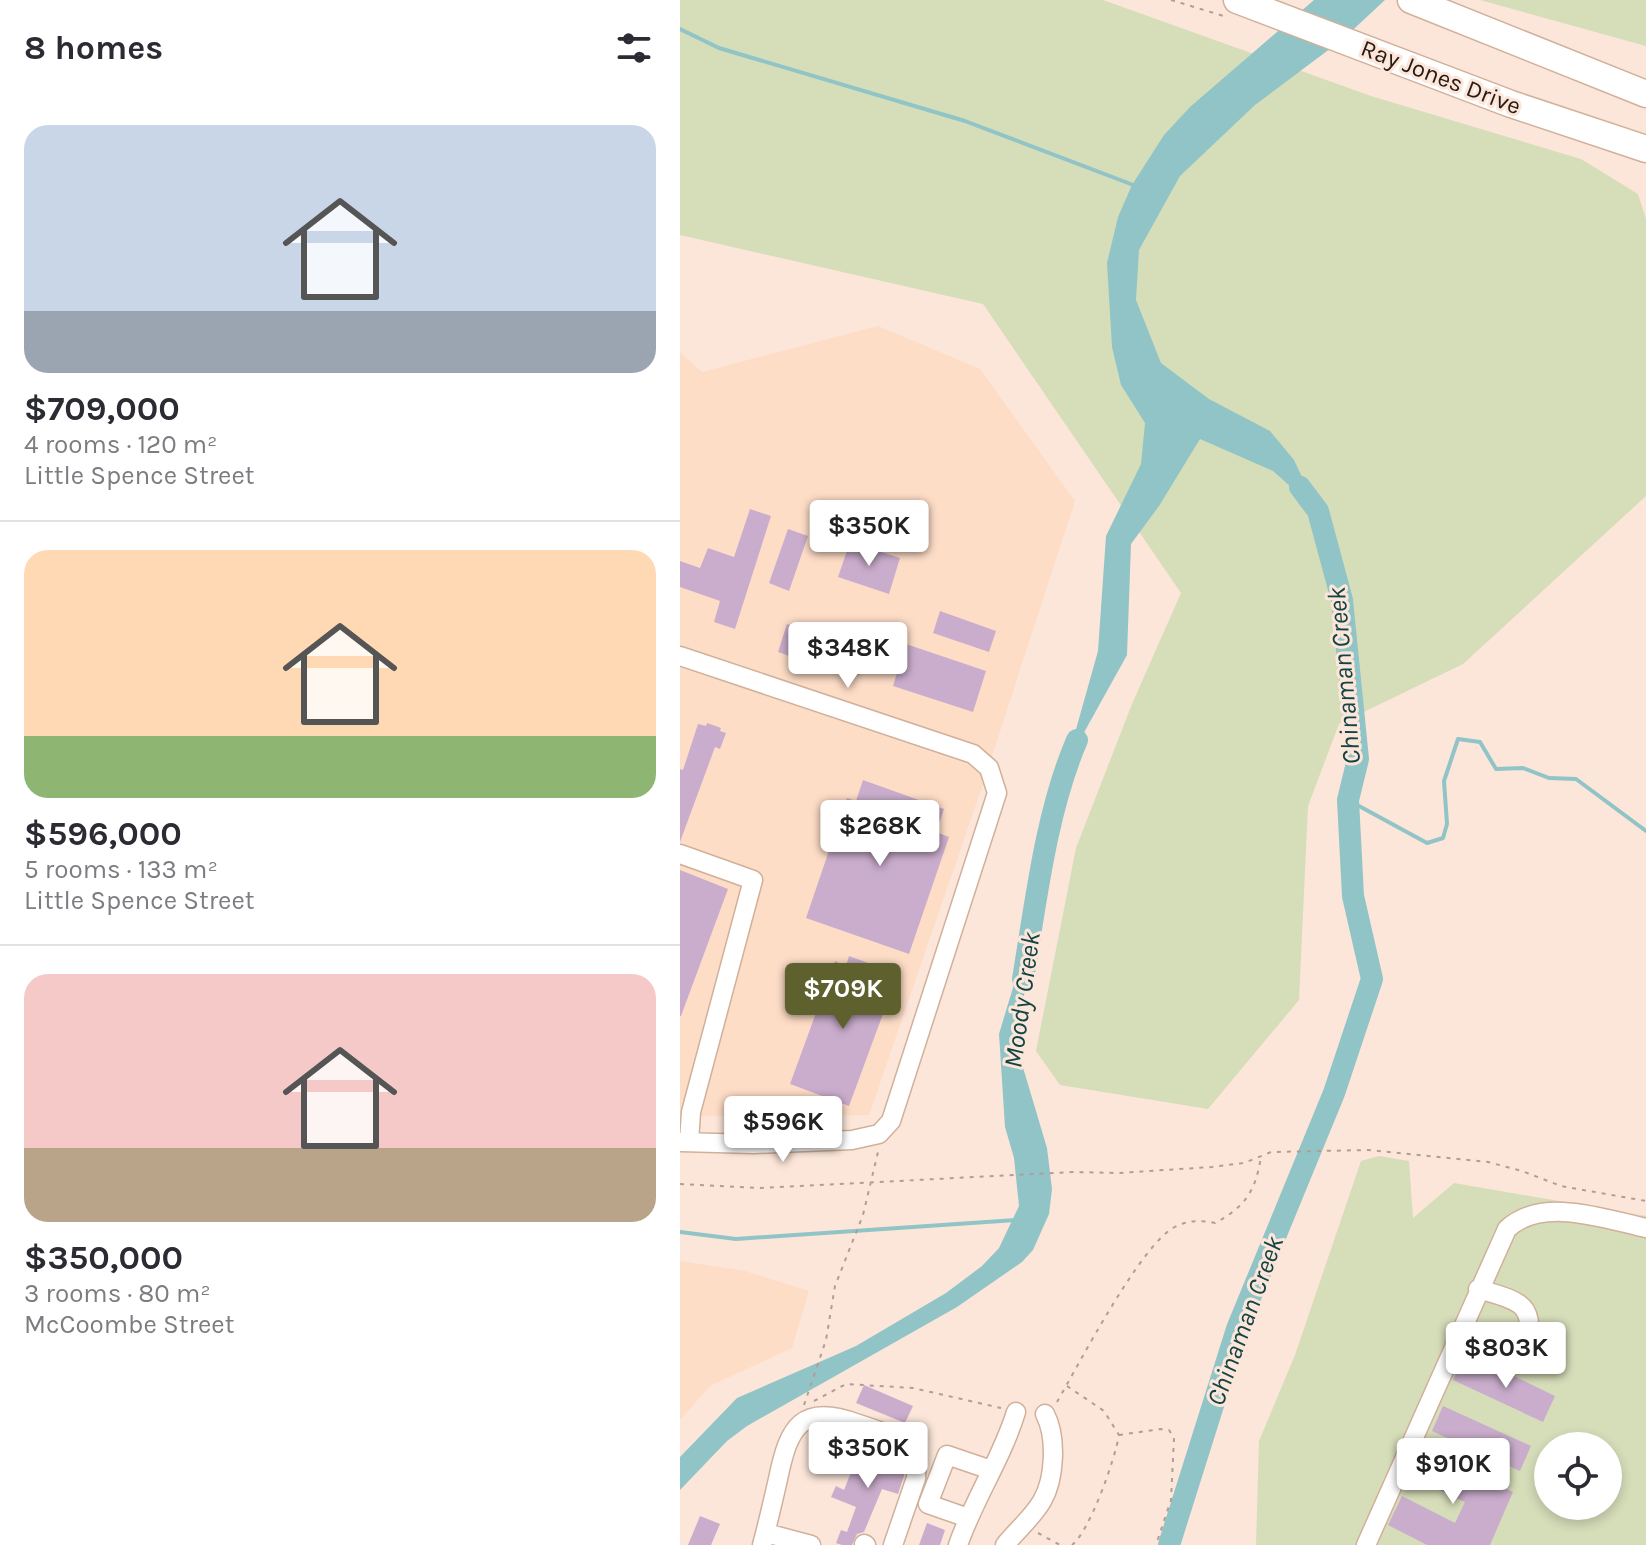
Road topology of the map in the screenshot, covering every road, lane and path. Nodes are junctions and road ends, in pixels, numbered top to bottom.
1 (1171, 0) edge
2 (1411, 0) edge
3 (1237, 10) edge
4 (1646, 94) edge
5 (1646, 149) edge
6 (680, 656) edge
7 (680, 854) edge
8 (876, 1134) junction
9 (685, 1142) edge
10 (1261, 1156) junction
11 (872, 1182) junction
12 (680, 1184) edge
13 (1646, 1201) edge
14 (1646, 1228) edge
15 (1478, 1289) junction
16 (1455, 1343) junction
17 (1066, 1386) junction
18 (1016, 1412) joint
19 (1045, 1414) joint
20 (1119, 1435) junction
21 (991, 1470) junction
22 (968, 1518) junction
23 (1023, 1525) junction
24 (764, 1539) edge
25 (811, 1545) edge
26 (893, 1545) edge
27 (958, 1545) edge
28 (1005, 1545) edge
29 (1060, 1545) edge
30 (1072, 1545) edge
31 (1156, 1545) edge
32 (1366, 1545) edge

1 - 3 path
2 - 4 highway
3 - 5 highway, Ray Jones Drive
6 - 8 street
7 - 9 street
8 - 9 street
8 - 11 path
10 - 11 path
10 - 13 path
10 - 17 path
11 - 12 path
11 - 18 path
14 - 15 street
15 - 16 street
15 - 16 street
16 - 32 street
17 - 19 path
17 - 20 path
18 - 21 street
19 - 23 street
20 - 30 path
20 - 31 path
21 - 22 street
21 - 22 street
22 - 27 street
23 - 28 street
23 - 29 path
24 - 25 street
24 - 26 street

